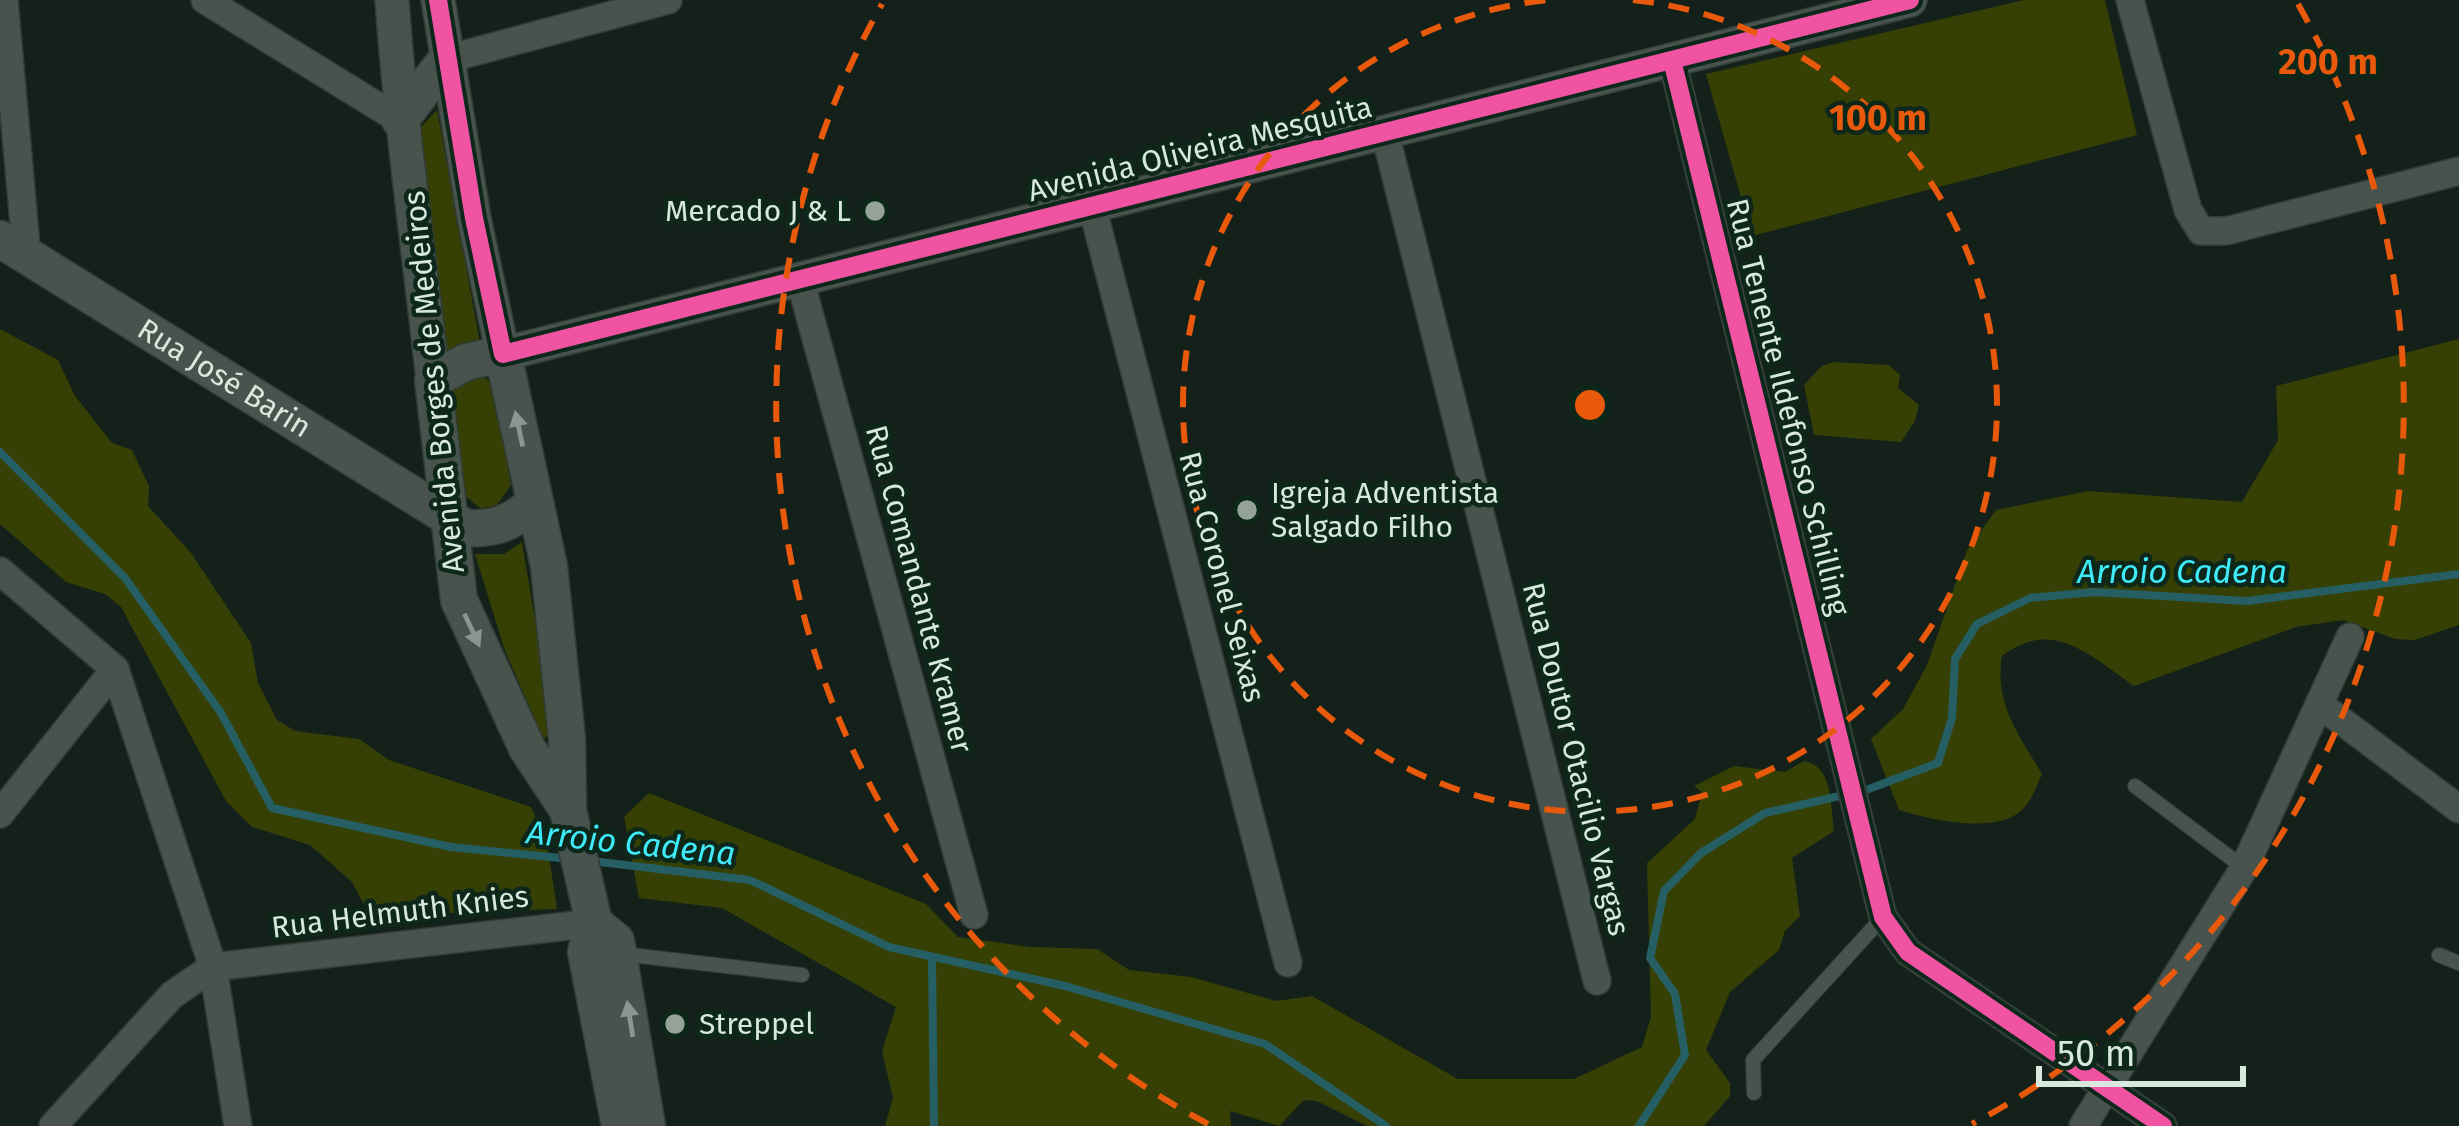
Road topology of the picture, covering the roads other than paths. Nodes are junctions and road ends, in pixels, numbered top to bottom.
1 (4, 0) edge
2 (205, 0) edge
3 (392, 0) edge
4 (438, 0) edge
5 (668, 0) edge
6 (1910, 0) edge
7 (2130, 0) edge
8 (1865, 6) edge
9 (447, 58) junction
10 (1672, 60) junction
11 (400, 121) junction
12 (1385, 133) junction
13 (2459, 172) edge
14 (1092, 206) junction
15 (14, 248) edge
16 (800, 280) junction
17 (503, 354) junction
18 (434, 380) junction
19 (535, 503) junction
20 (446, 517) junction
21 (0, 571) edge
22 (2350, 637) dead end
23 (115, 670) junction
24 (2320, 704) junction
25 (2135, 786) dead end
26 (2459, 808) edge
27 (568, 811) junction
28 (0, 814) edge
29 (2244, 868) junction
30 (592, 913) junction
31 (974, 915) dead end
32 (1883, 917) junction
33 (619, 954) junction
34 (2439, 955) dead end
35 (2459, 962) edge
36 (1288, 964) dead end
37 (213, 967) junction
38 (802, 975) dead end
39 (1597, 981) dead end
40 (2108, 1089) junction
41 (1754, 1093) dead end
42 (53, 1126) edge
43 (238, 1126) edge
44 (620, 1126) edge
45 (647, 1126) edge
46 (2083, 1126) edge
47 (2163, 1126) edge

1 - 15 street
2 - 11 street
3 - 11 street, Avenida Borges de Medeiros
4 - 9 street, Avenida Borges de Medeiros
5 - 9 street
6 - 8 street, Avenida Oliveira Mesquita
7 - 13 street
8 - 10 street, Avenida Oliveira Mesquita
9 - 11 main road
9 - 17 street, Avenida Borges de Medeiros
10 - 12 street, Avenida Oliveira Mesquita
10 - 32 street, Rua Tenente Ildefonso Schilling
11 - 18 street, Avenida Borges de Medeiros
12 - 14 street, Avenida Oliveira Mesquita
12 - 39 street, Rua Doutor Otacilio Vargas
14 - 16 street, Avenida Oliveira Mesquita
14 - 36 street, Rua Coronel Seixas
15 - 20 main road, Rua José Barin
16 - 17 street, Avenida Oliveira Mesquita
16 - 31 street, Rua Comandante Kramer
17 - 18 main road
19 -> 17 main road, Avenida Borges de Medeiros
18 - 20 main road, Avenida Borges de Medeiros
19 - 20 main road
19 - 27 main road, Avenida Borges de Medeiros
20 -> 27 main road, Avenida Borges de Medeiros
21 - 23 street
22 - 24 street
23 - 28 street
23 - 37 street
24 - 26 street
24 - 29 street
25 - 29 lane
27 - 30 main road, Avenida Borges de Medeiros
29 - 40 street
30 - 33 main road, Avenida Borges de Medeiros
30 - 37 street, Rua Helmuth Knies
30 - 44 main road, Avenida Borges de Medeiros
32 - 40 street
32 - 41 lane
33 - 38 lane
45 -> 33 main road, Avenida Borges de Medeiros
34 - 35 lane
37 - 42 street
37 - 43 street
40 - 46 street
40 - 47 street

